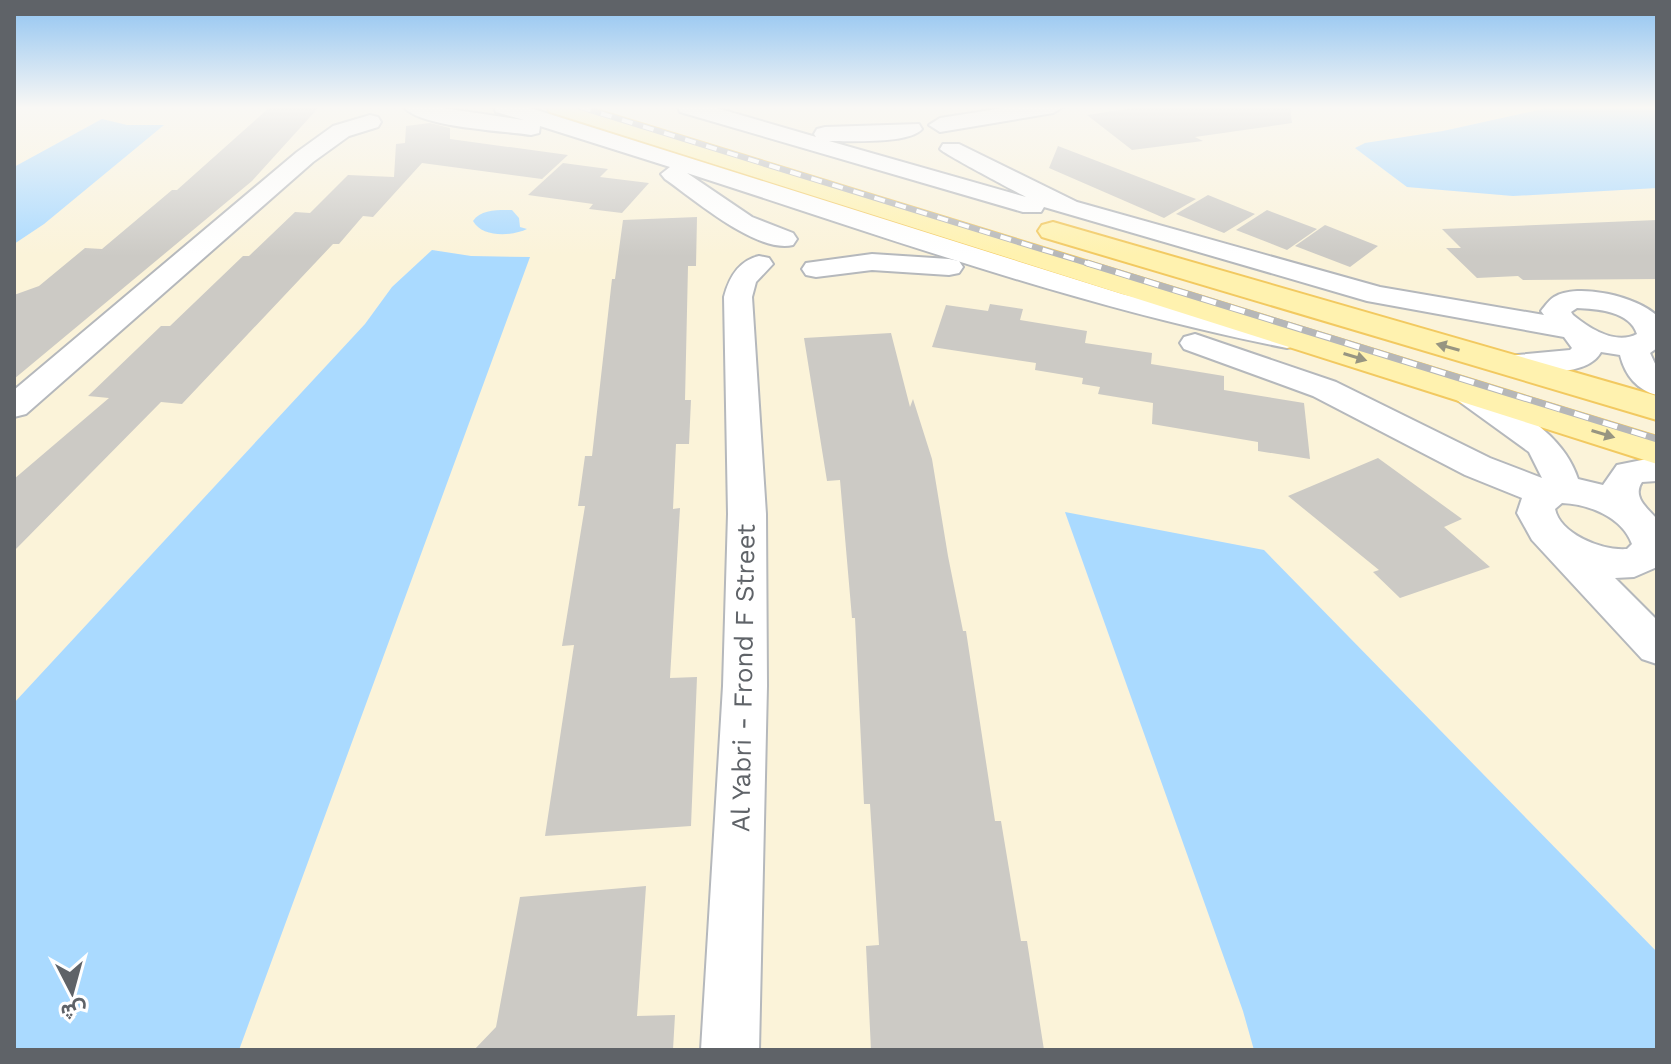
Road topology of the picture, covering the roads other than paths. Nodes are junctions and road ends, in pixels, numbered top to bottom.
1 (305, 157) edge
2 (625, 157) edge
3 (660, 157) edge
4 (717, 157) edge
5 (806, 157) edge
6 (858, 157) edge
7 (901, 157) edge
8 (935, 157) edge
9 (969, 157) edge
10 (880, 163) junction
11 (944, 182) junction
12 (777, 194) junction
13 (880, 228) junction
14 (793, 256) junction
15 (1297, 303) junction
16 (1569, 323) junction
17 (1650, 326) edge
18 (1310, 343) junction
19 (1507, 364) junction
20 (1657, 385) edge
21 (1464, 390) junction
22 (14, 407) edge
23 (1657, 408) edge
24 (1657, 451) edge
25 (1657, 469) edge
26 (1551, 511) junction
27 (1640, 536) edge
28 (1645, 634) edge
29 (730, 1050) edge

1 - 22 street
2 - 14 street
3 - 12 street
4 - 18 main road
5 - 15 main road
6 - 10 street
7 - 10 street
8 - 11 street
9 - 16 street
10 - 11 street
11 - 15 street
12 - 13 street
12 - 14 street
13 - 14 street
13 - 18 street
14 - 26 street
14 - 29 street, Al Yabri - Frond F Street
19 -> 15 main road
16 - 17 street
16 - 17 street
16 - 19 street
17 - 20 street
18 -> 21 main road
19 - 23 main road
21 -> 24 main road
21 - 26 street
25 - 27 street
26 - 27 street
26 - 27 street
26 - 28 street
27 - 28 street

